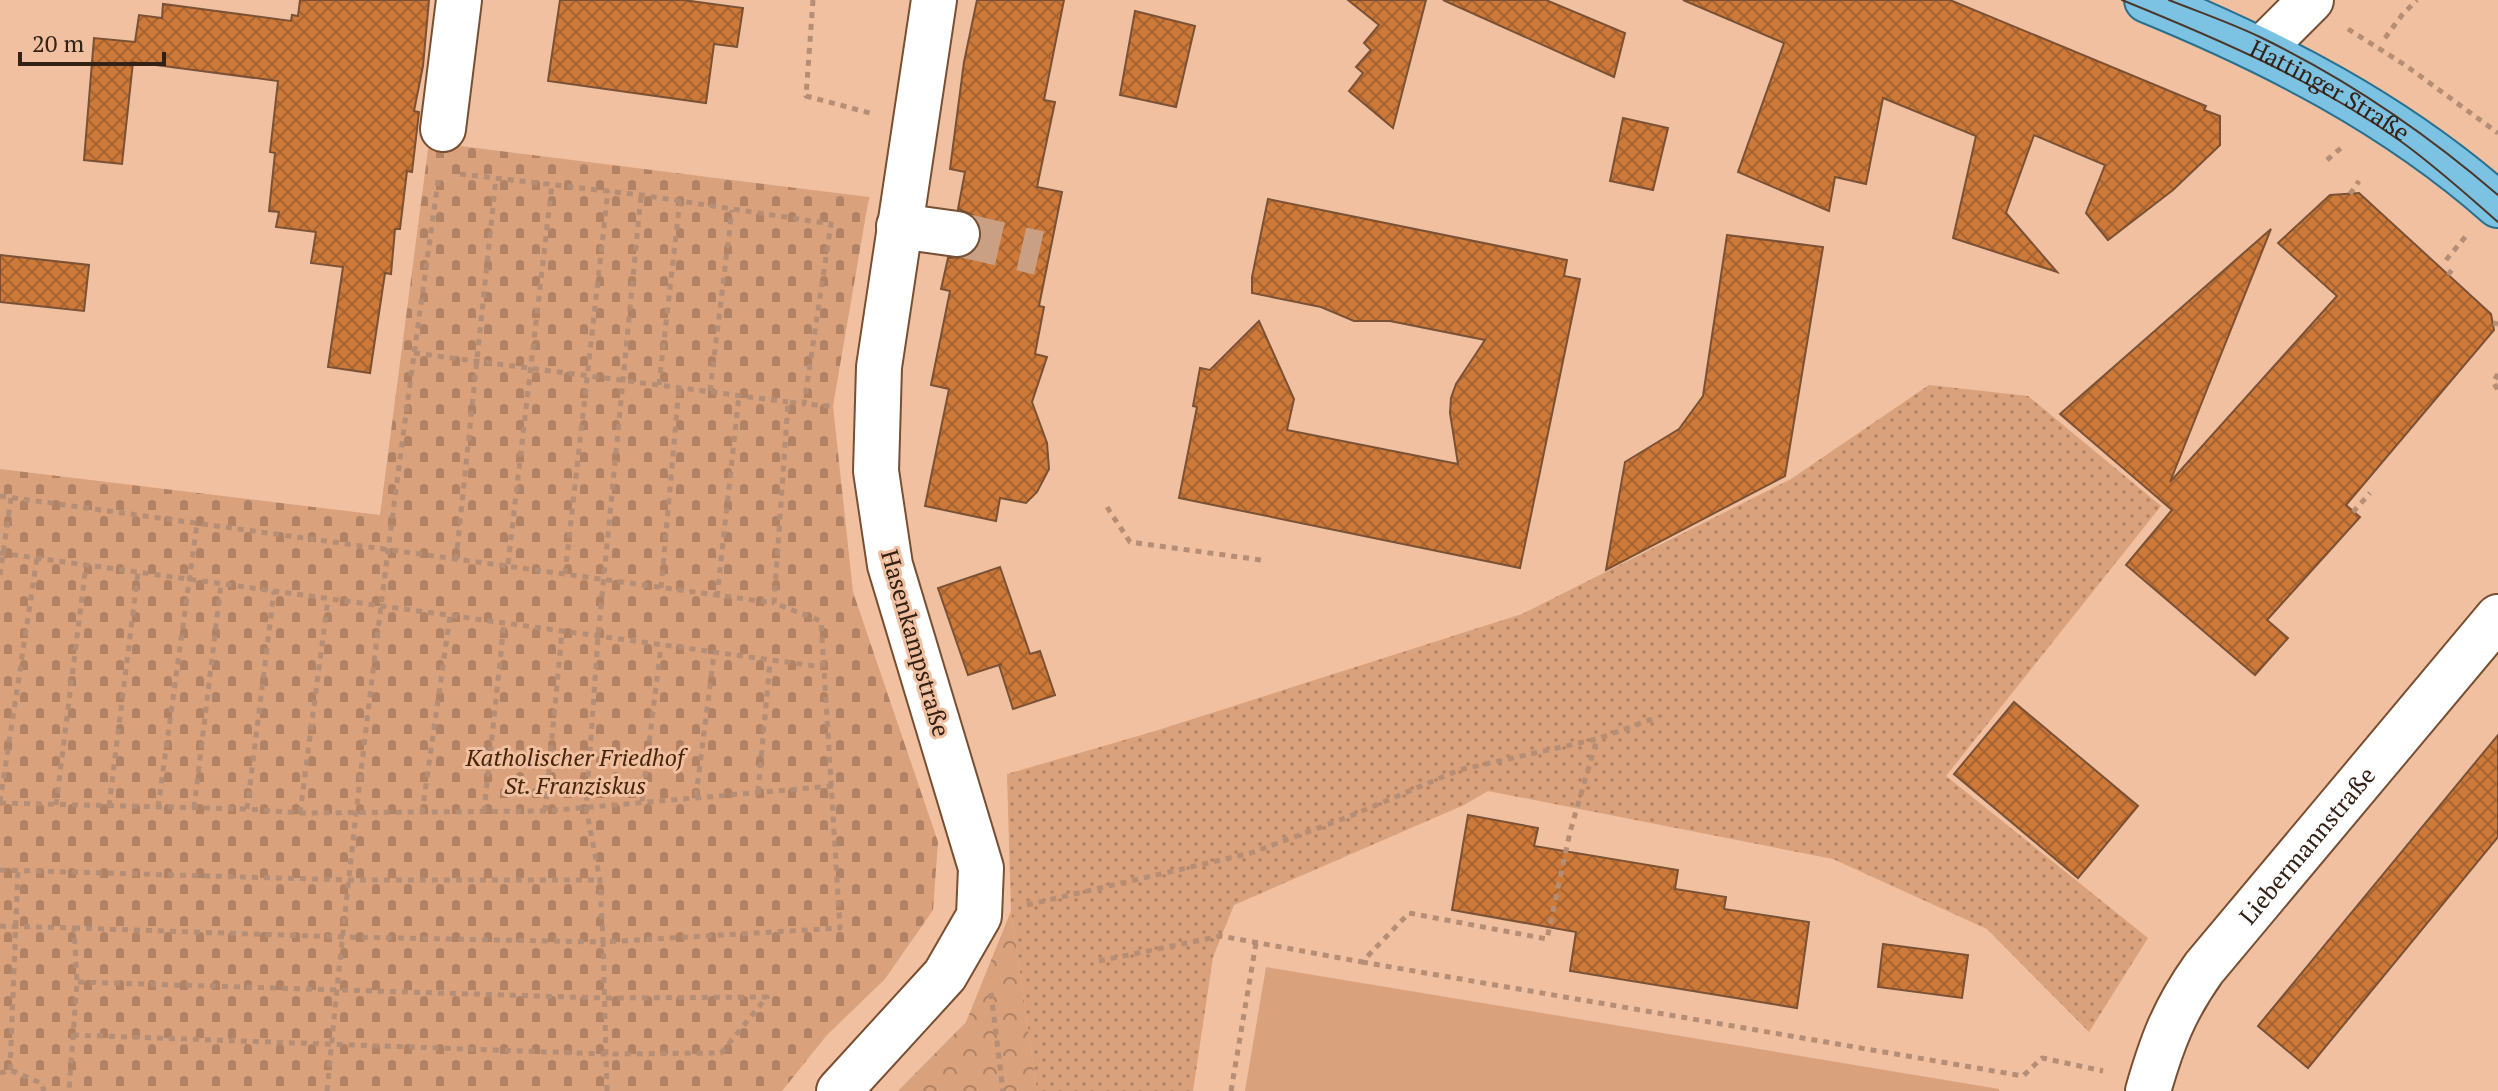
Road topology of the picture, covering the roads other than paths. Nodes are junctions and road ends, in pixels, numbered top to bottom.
1 (459, 0) edge
2 (934, 0) edge
3 (2147, 0) edge
4 (2311, 0) edge
5 (2262, 49) junction
6 (441, 150) road end
7 (2485, 218) edge
8 (899, 226) junction
9 (957, 234) tunnel mouth
10 (2498, 617) edge
11 (839, 1091) edge
12 (2148, 1091) edge

1 - 6 street
2 - 8 street, Hasenkampstraße
3 - 5 main road, Hattinger Straße
4 - 5 street
5 - 7 main road, Hattinger Straße
8 - 9 street
8 - 11 street, Hasenkampstraße
10 - 12 street, Liebermannstraße

